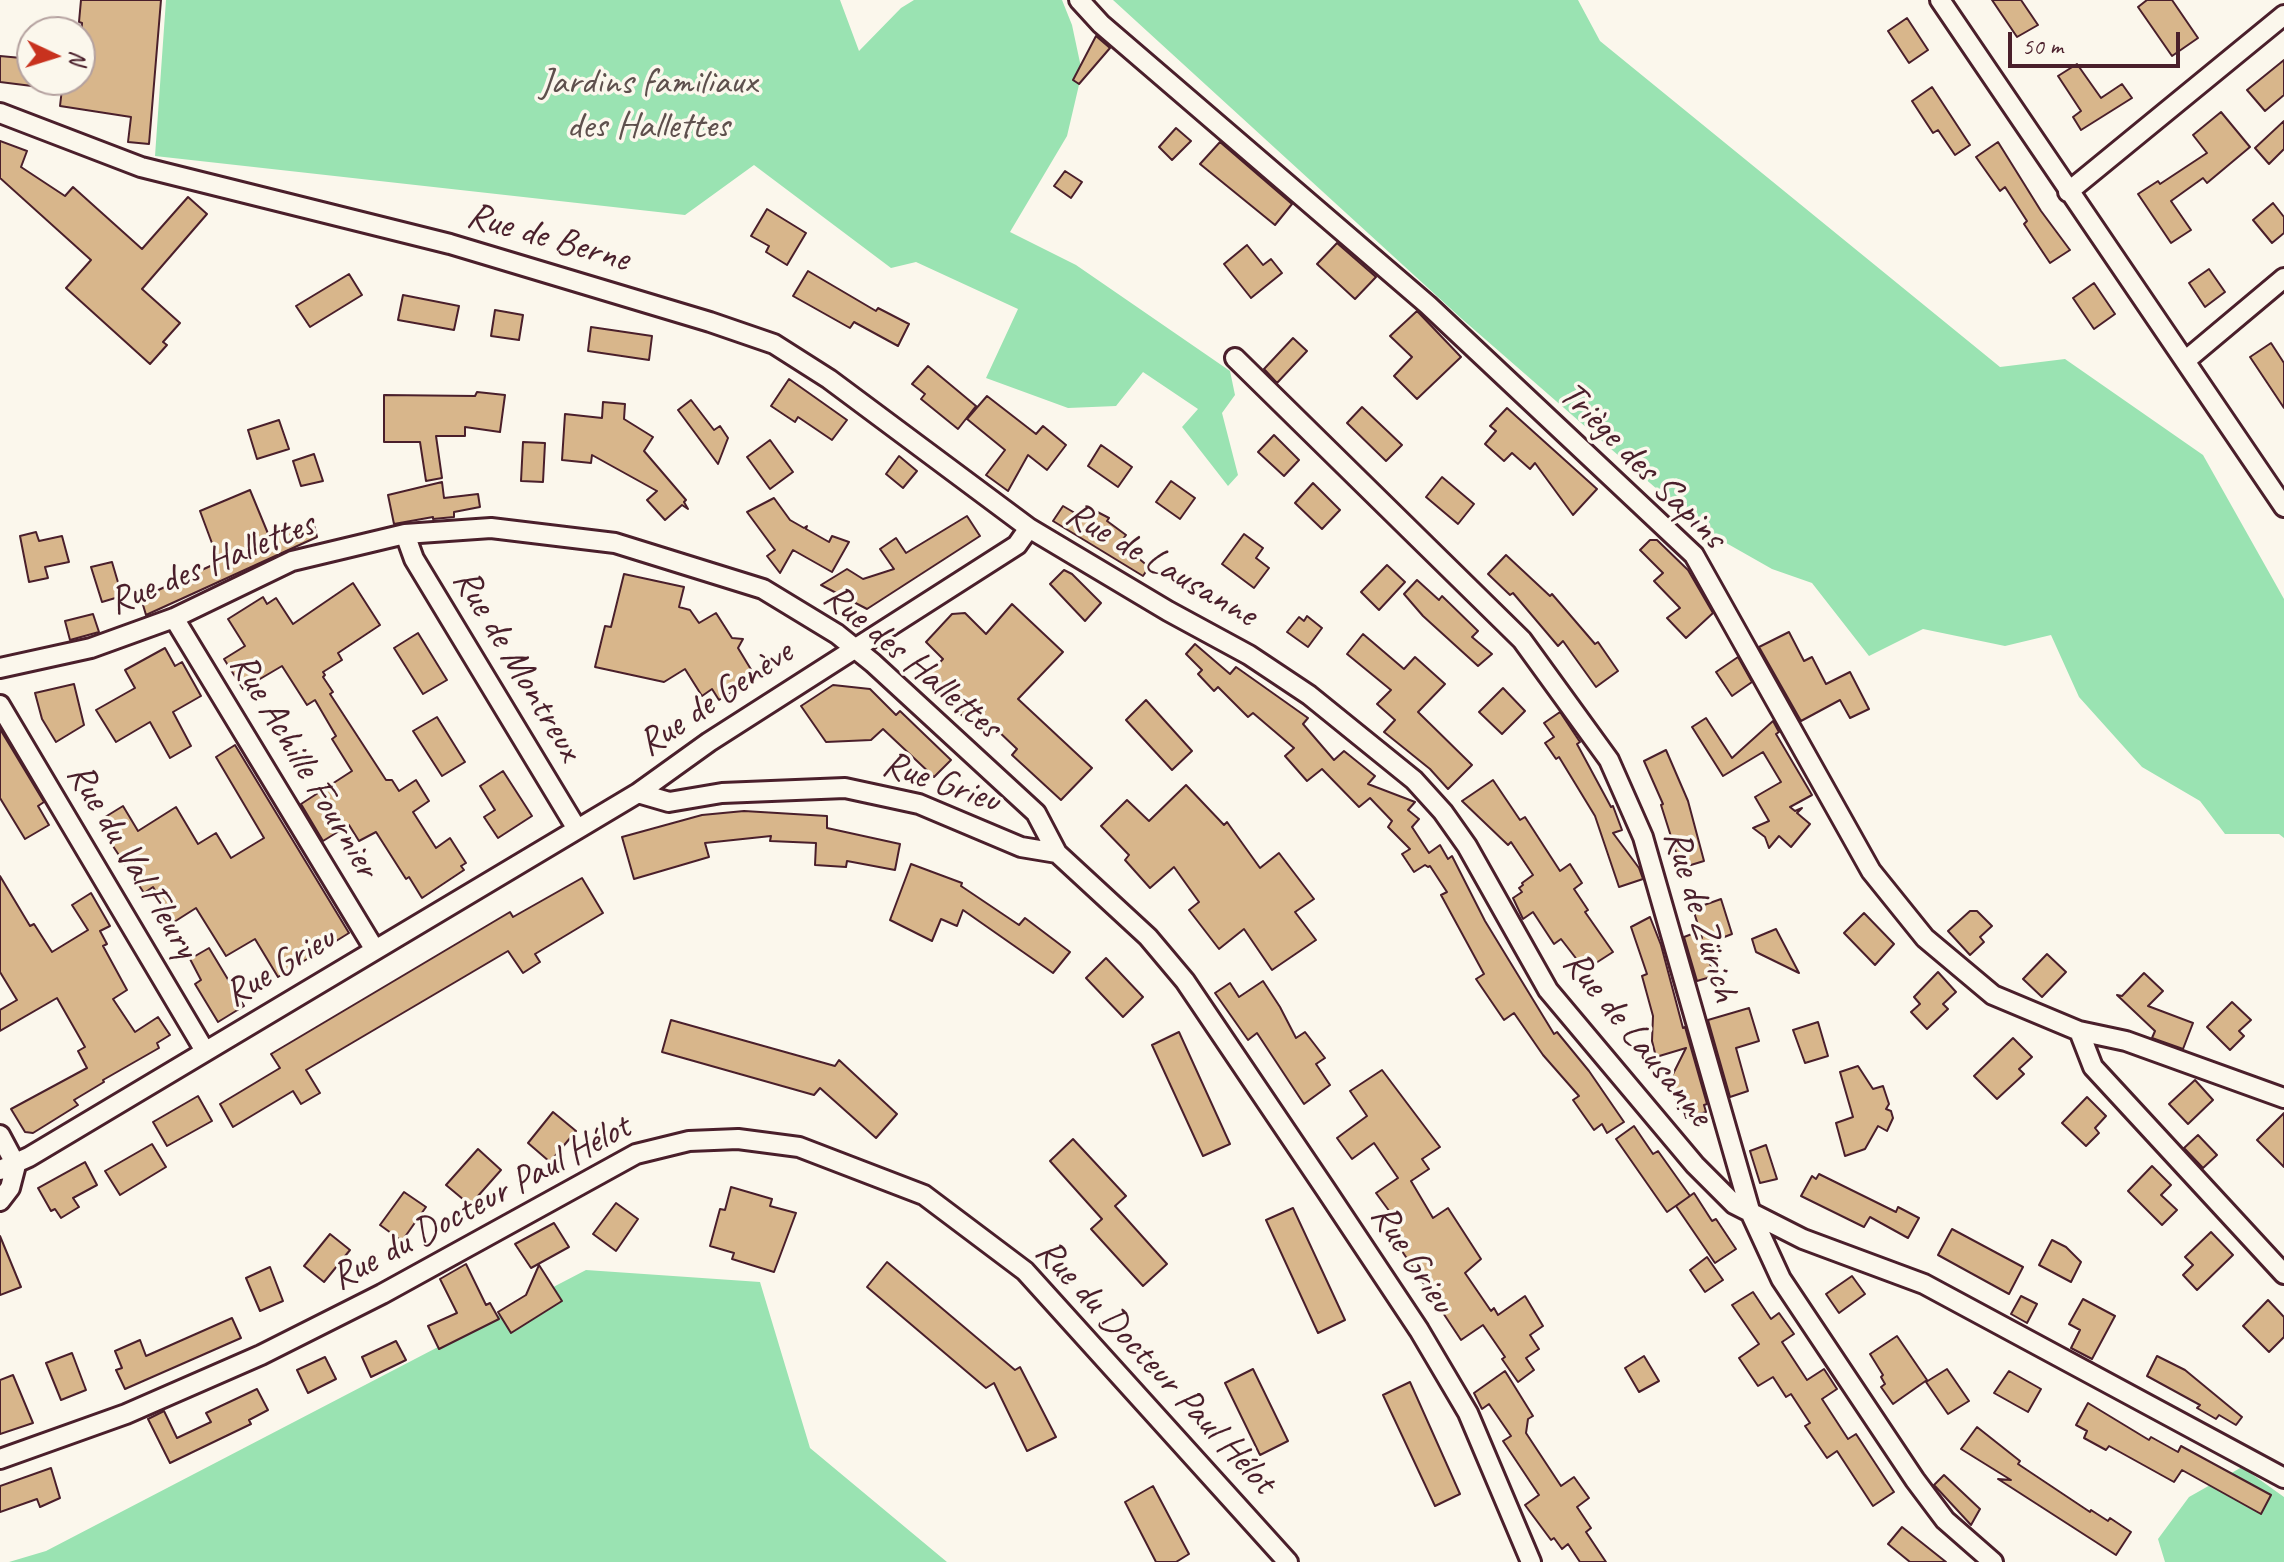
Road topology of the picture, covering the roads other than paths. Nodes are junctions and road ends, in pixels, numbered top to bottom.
1 (1079, 0) edge
2 (1940, 0) edge
3 (2284, 15) edge
4 (0, 113) edge
5 (2068, 192) junction
6 (2284, 278) edge
7 (1235, 358) dead end
8 (2185, 361) junction
9 (2284, 507) edge
10 (1029, 528) junction
11 (405, 534) junction
12 (174, 618) junction
13 (855, 648) junction
14 (0, 668) edge
15 (0, 705) edge
16 (638, 793) junction
17 (577, 829) junction
18 (1057, 853) junction
19 (375, 950) junction
20 (2079, 1031) junction
21 (205, 1051) junction
22 (2284, 1098) edge
23 (0, 1135) edge
24 (8, 1168) edge
25 (0, 1201) edge
26 (1751, 1214) junction
27 (2284, 1274) edge
28 (0, 1459) edge
29 (2284, 1478) edge
30 (1288, 1562) edge
31 (1531, 1562) edge
32 (1993, 1562) edge

1 - 20 street, Triège des Sapins
2 - 5 street
3 - 5 street
4 - 10 street, Rue de Berne
5 - 8 street
6 - 8 street
7 - 26 street, Rue de Zürich
8 - 9 street
10 - 13 street, Rue de Genève
10 - 26 street, Rue de Lausanne
11 - 12 street, Rue des Hallettes
11 - 13 street, Rue des Hallettes
11 - 17 street, Rue de Montreux
12 - 14 street, Rue des Hallettes
12 - 19 street, Rue Achille Fournier
13 - 16 street, Rue de Genève
13 - 18 street, Rue des Hallettes
15 - 21 street, Rue du Val Fleury
16 - 17 street, Rue Grieu
16 - 18 street, Rue Grieu
17 - 19 street, Rue Grieu
18 - 31 street, Rue Grieu
19 - 21 street, Rue Grieu
20 - 22 street, Triège des Sapins
20 - 27 street
21 - 24 street, Rue Grieu
23 - 24 street
24 - 25 street
26 - 29 street, Rue de Lausanne
26 - 32 street, Rue de Zürich
28 - 30 street, Rue du Docteur Paul Hélot

